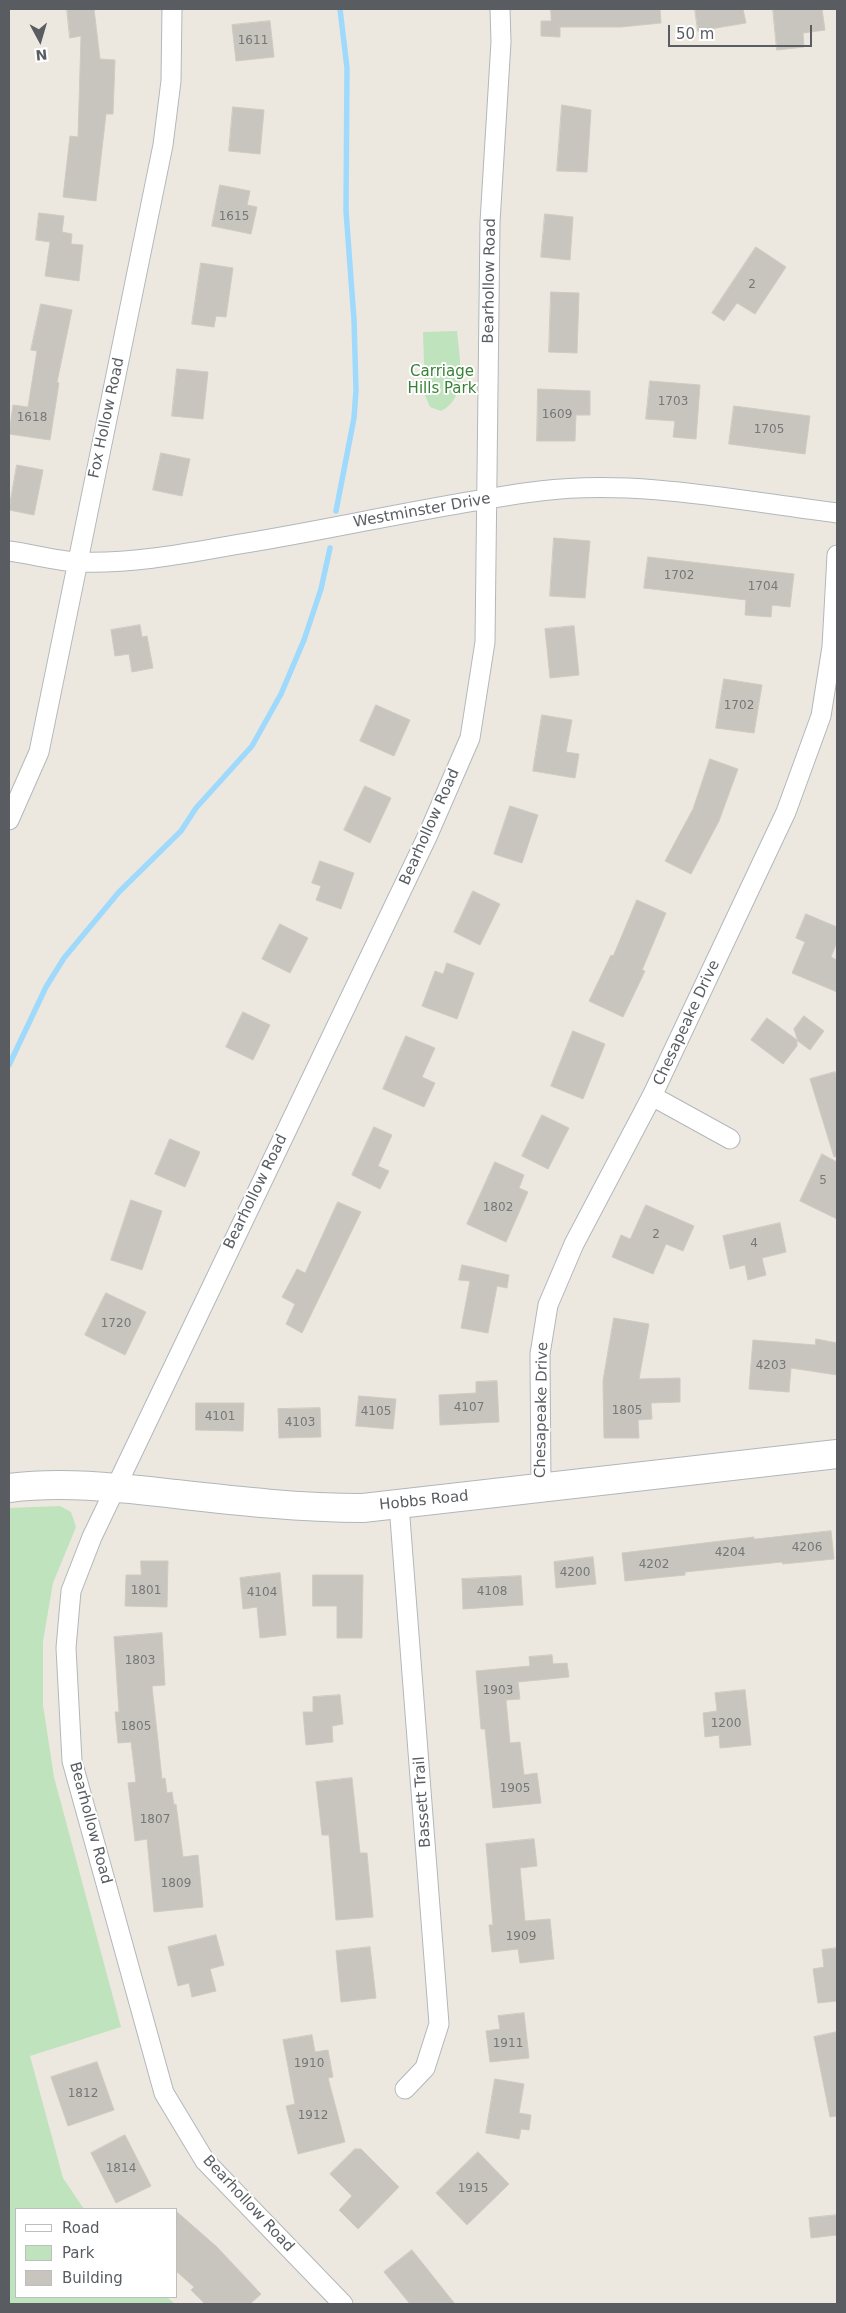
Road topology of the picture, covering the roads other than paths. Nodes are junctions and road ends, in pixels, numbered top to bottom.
1 (172, 9) edge
2 (500, 9) edge
3 (485, 500) junction
4 (837, 512) edge
5 (9, 550) edge
6 (837, 555) edge
7 (78, 562) junction
8 (9, 820) edge
9 (652, 1096) junction
10 (730, 1139) dead end
11 (837, 1454) edge
12 (541, 1487) junction
13 (9, 1488) edge
14 (114, 1488) junction
15 (399, 1505) junction
16 (405, 2089) dead end
17 (343, 2304) edge

1 - 7 street, Fox Hollow Road
2 - 3 street, Bearhollow Road
3 - 4 street, Westminster Drive
3 - 7 street, Westminster Drive
3 - 14 street, Bearhollow Road
5 - 7 street, Westminster Drive
6 - 9 street, Chesapeake Drive
7 - 8 street, Fox Hollow Road
9 - 10 street
9 - 12 street, Chesapeake Drive
11 - 12 street, Hobbs Road
12 - 15 street, Hobbs Road
13 - 14 street, Hobbs Road
14 - 15 street, Hobbs Road
14 - 17 street, Bearhollow Road
15 - 16 street, Bassett Trail

